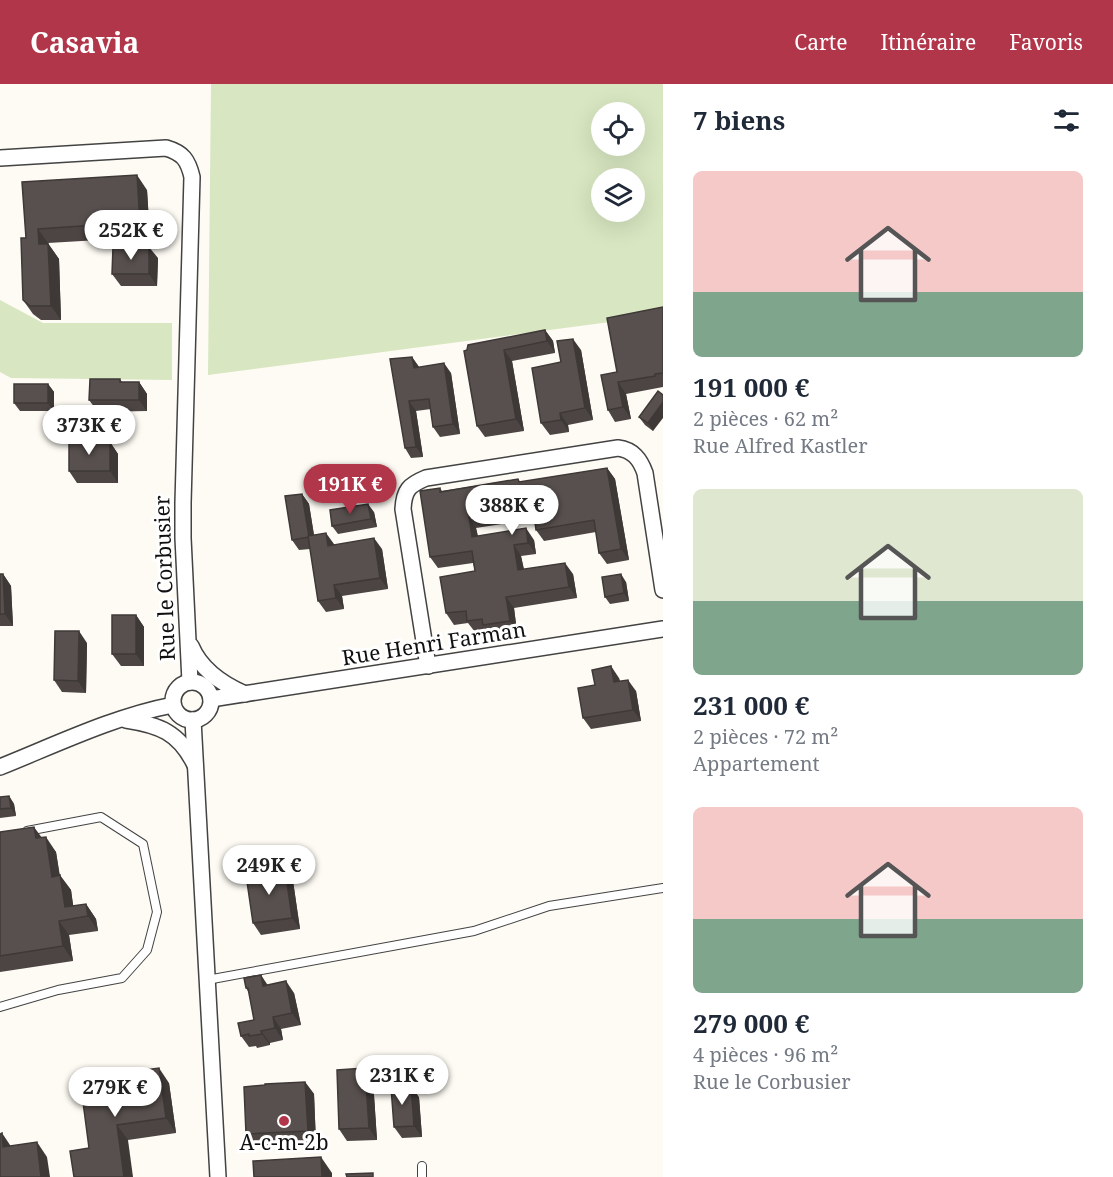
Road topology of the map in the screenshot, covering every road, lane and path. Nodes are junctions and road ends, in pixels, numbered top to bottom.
1 (0, 158) edge
2 (663, 590) edge
3 (663, 629) edge
4 (188, 640) junction
5 (428, 666) junction
6 (190, 682) junction
7 (246, 694) junction
8 (211, 699) junction
9 (173, 705) junction
10 (123, 720) junction
11 (194, 720) junction
12 (0, 767) edge
13 (196, 767) junction
14 (22, 832) edge
15 (663, 888) edge
16 (207, 980) junction
17 (0, 1007) edge
18 (422, 1166) dead end
19 (218, 1177) edge
20 (422, 1177) edge

1 - 4 street, Rue le Corbusier
2 - 5 street
3 - 5 street, Rue Henri Farman
4 - 6 street, Rue le Corbusier
4 - 7 street
5 - 7 street, Rue Henri Farman
6 - 8 street
6 - 9 street
7 - 8 street, Rue Henri Farman
8 - 11 street
9 - 10 street
9 - 11 street
10 - 12 street
10 - 13 street
11 - 13 street
13 - 16 street
14 - 17 lane
15 - 16 lane
16 - 19 street
18 - 20 lane

